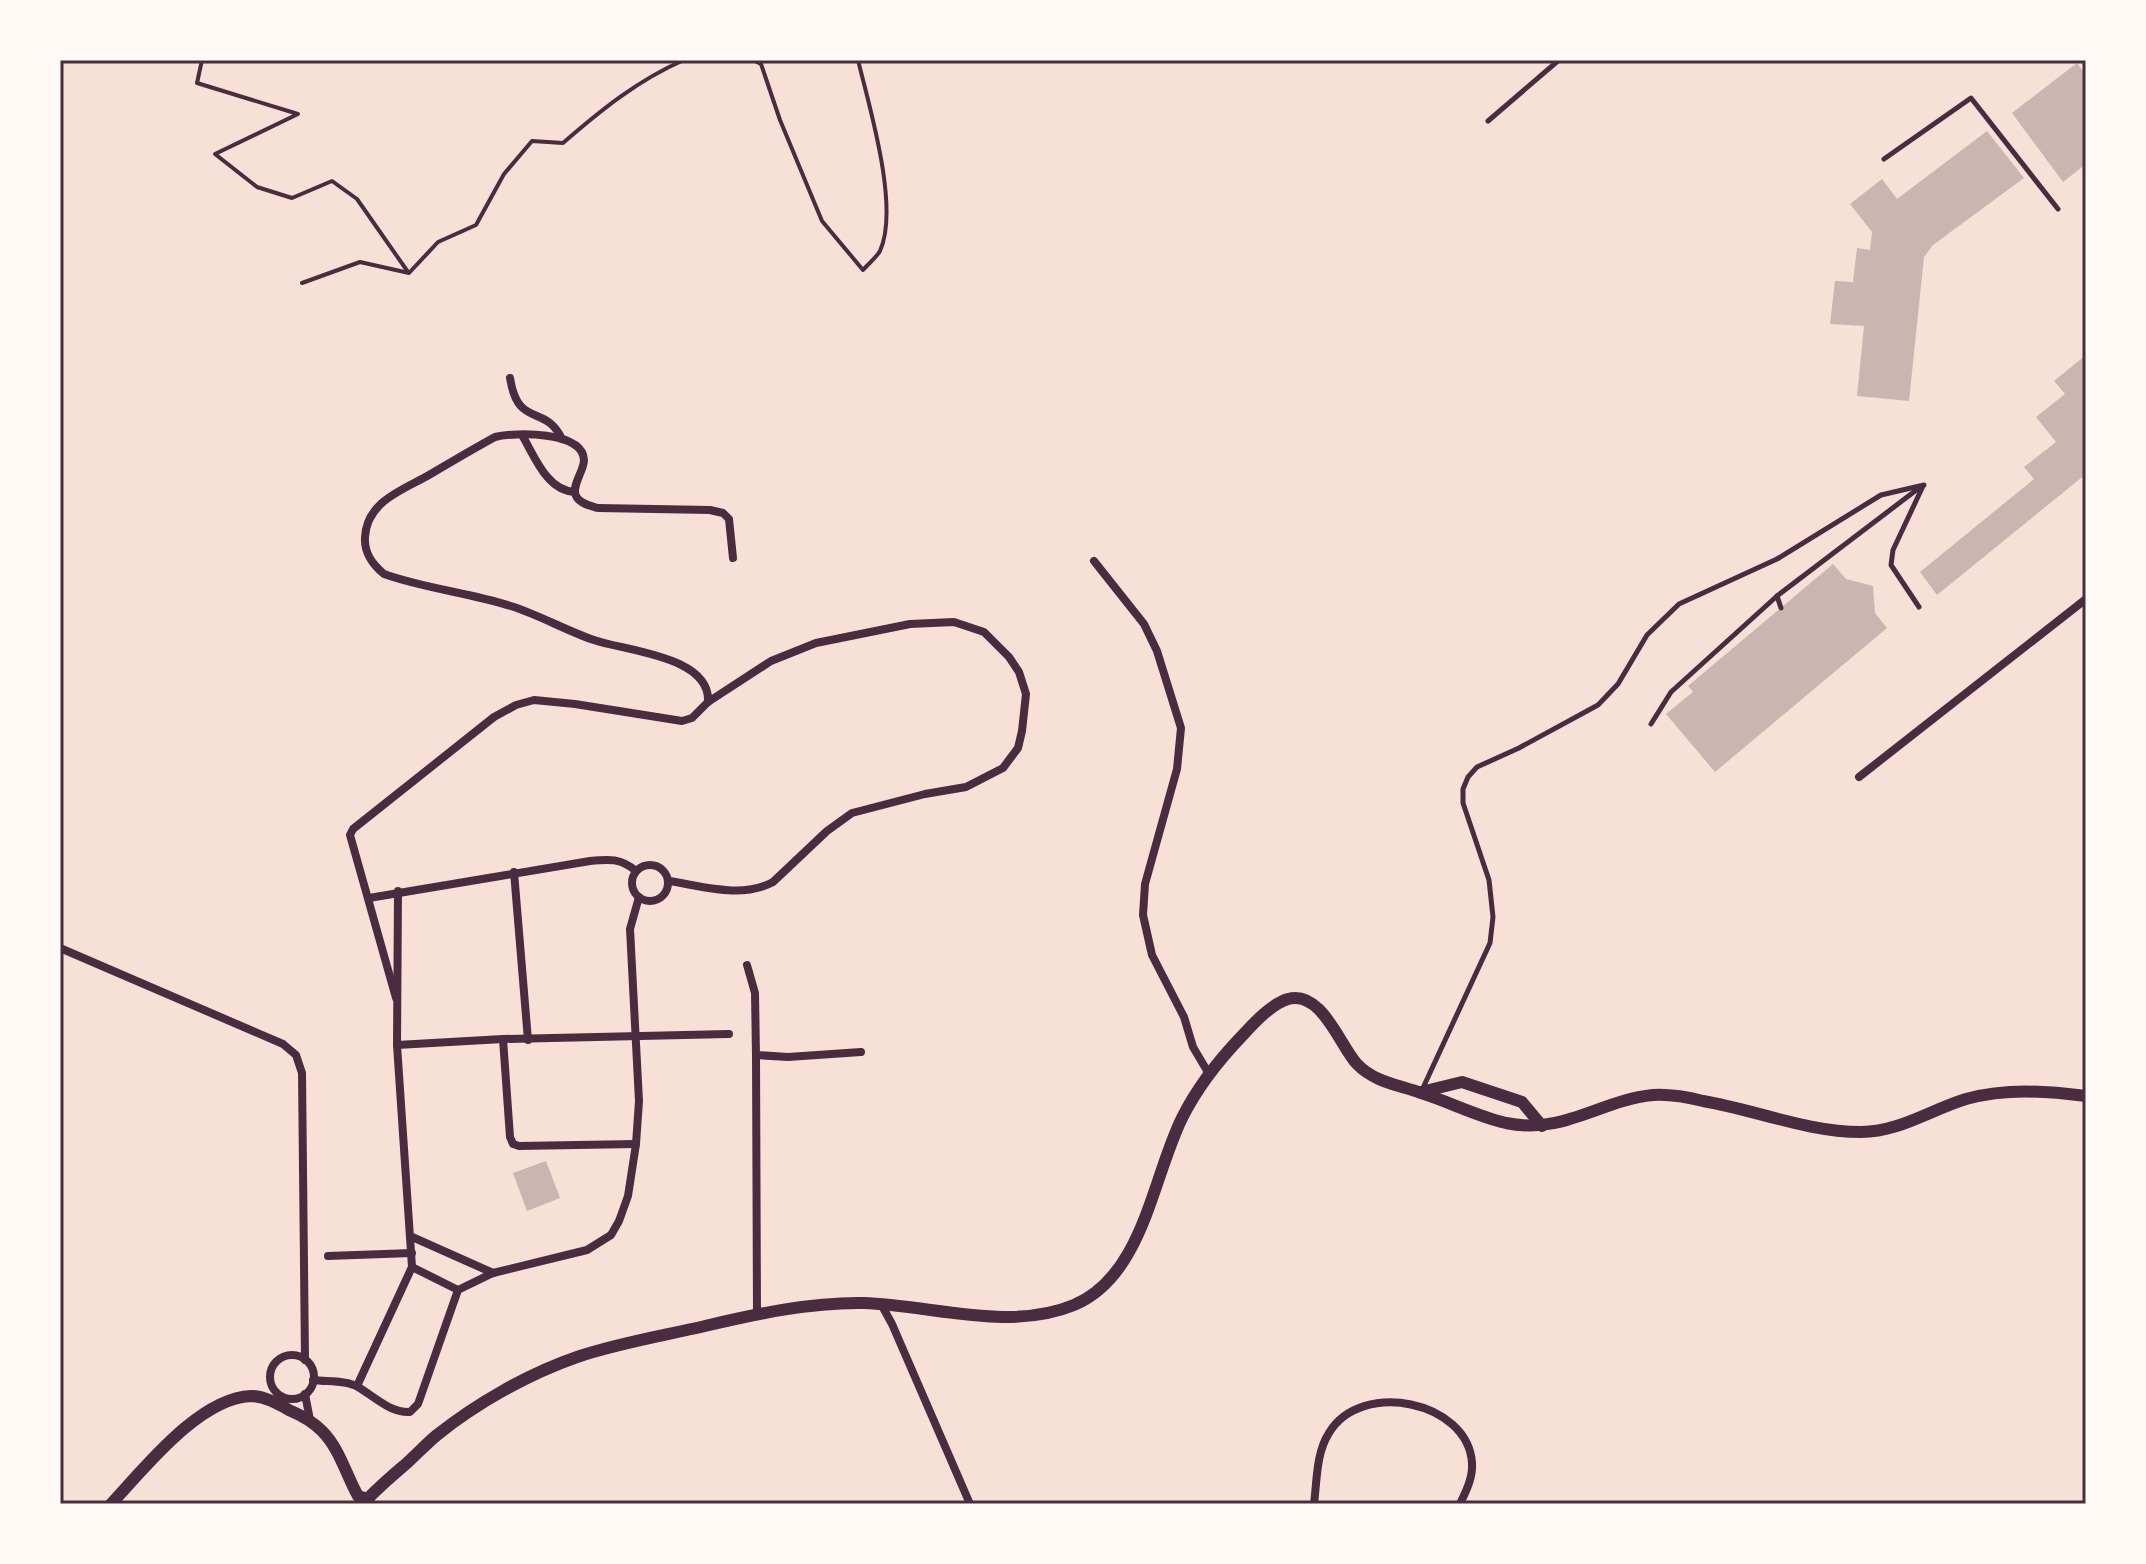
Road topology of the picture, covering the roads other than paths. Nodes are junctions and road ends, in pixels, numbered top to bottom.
1 (1559, 60) edge
2 (1488, 121) dead end
3 (1884, 159) dead end
4 (2058, 209) dead end
5 (510, 378) dead end
6 (522, 435) junction
7 (562, 439) junction
8 (1924, 485) junction
9 (575, 492) junction
10 (733, 558) dead end
11 (1094, 561) dead end
12 (1777, 596) junction
13 (2086, 599) edge
14 (1919, 607) dead end
15 (1781, 608) dead end
16 (708, 702) junction
17 (1651, 724) dead end
18 (1859, 777) dead end
19 (636, 871) junction
20 (514, 872) junction
21 (669, 881) junction
22 (398, 891) junction
23 (639, 897) junction
24 (369, 898) junction
25 (60, 948) edge
26 (747, 965) dead end
27 (396, 998) junction
28 (729, 1034) dead end
29 (635, 1036) junction
30 (503, 1039) junction
31 (528, 1040) junction
32 (397, 1045) junction
33 (861, 1052) dead end
34 (756, 1055) junction
35 (1209, 1074) junction
36 (1420, 1093) junction
37 (2086, 1096) edge
38 (1542, 1126) junction
39 (636, 1144) junction
40 (410, 1236) junction
41 (412, 1253) junction
42 (328, 1256) dead end
43 (412, 1267) junction
44 (493, 1273) junction
45 (458, 1290) junction
46 (881, 1304) junction
47 (757, 1315) junction
48 (305, 1360) junction
49 (313, 1380) junction
50 (271, 1383) junction
51 (357, 1386) junction
52 (305, 1394) junction
53 (254, 1397) junction
54 (310, 1421) junction
55 (363, 1502) edge
56 (111, 1504) edge
57 (970, 1504) edge
58 (1314, 1504) edge
59 (1460, 1504) edge

1 - 2 lane
3 - 4 lane
5 - 7 street
6 - 7 street
6 - 9 street
6 - 16 street
7 - 9 street
8 - 12 lane
8 - 14 lane
8 - 36 lane
9 - 10 street
11 - 35 street
12 - 15 lane
12 - 17 lane
13 - 18 street
16 - 21 street
16 - 24 street
19 - 20 street
19 - 21 street
19 - 23 street
20 - 22 street
20 - 31 street
21 - 23 street
22 - 24 street
22 - 27 street
23 - 29 street
24 - 27 street
25 - 48 street
26 - 34 street
27 - 32 street
28 - 29 street
29 - 31 street
29 - 39 street
30 - 31 street
30 - 32 street
30 - 39 street
32 - 40 street
33 - 34 street
34 - 47 street
35 - 36 street
35 - 46 street
36 - 38 street
36 - 38 street
37 - 38 street
39 - 44 street
40 - 41 street
40 - 44 street
41 - 42 street
41 - 43 street
43 - 45 street
43 - 51 street
44 - 45 street
45 - 51 street
46 - 47 street
46 - 57 street
47 - 55 street
48 - 49 street
48 - 50 street
49 - 51 street
49 - 52 street
50 - 52 street
50 - 53 street
52 - 54 street
53 - 54 street
53 - 56 street
54 - 55 street
58 - 59 street

